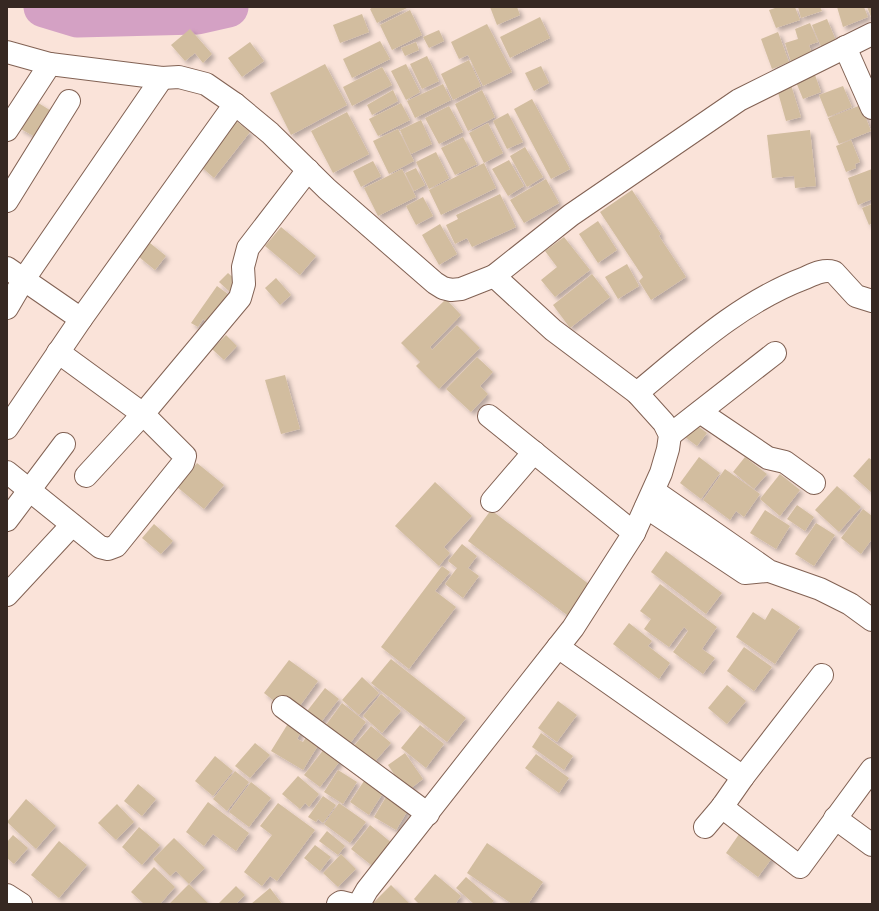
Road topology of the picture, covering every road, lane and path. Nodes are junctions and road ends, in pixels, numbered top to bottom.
1 (872, 34) edge
2 (845, 47) junction
3 (7, 52) edge
4 (50, 64) junction
5 (162, 78) junction
6 (69, 101) dead end
7 (235, 104) junction
8 (872, 108) edge
9 (7, 130) edge
10 (308, 170) junction
11 (7, 201) edge
12 (16, 274) edge
13 (494, 276) junction
14 (872, 301) edge
15 (7, 308) edge
16 (80, 319) junction
17 (58, 352) junction
18 (775, 353) dead end
19 (637, 393) junction
20 (700, 412) junction
21 (144, 414) junction
22 (489, 416) dead end
23 (7, 428) edge
24 (670, 435) junction
25 (64, 444) dead end
26 (534, 452) junction
27 (7, 472) edge
28 (86, 476) dead end
29 (814, 483) dead end
30 (29, 490) junction
31 (650, 499) junction
32 (492, 500) dead end
33 (7, 520) edge
34 (72, 525) junction
35 (634, 533) junction
36 (9, 590) edge
37 (872, 620) edge
38 (558, 647) junction
39 (822, 675) dead end
40 (283, 707) dead end
41 (872, 769) edge
42 (744, 777) junction
43 (722, 807) junction
44 (428, 814) junction
45 (835, 818) junction
46 (705, 827) dead end
47 (872, 846) edge
48 (7, 895) edge
49 (22, 904) edge
50 (338, 904) edge
51 (349, 904) edge
52 (359, 904) edge

1 - 2 street
2 - 8 street
2 - 13 street
3 - 4 street
4 - 5 street
4 - 9 street
5 - 7 street
5 - 12 street
6 - 11 street
7 - 10 street
7 - 16 street
10 - 13 street
10 - 21 street
12 - 15 street
12 - 16 street
13 - 19 street
14 - 19 street
16 - 17 street
17 - 21 street
17 - 23 street
18 - 20 street
19 - 24 street
20 - 24 street
20 - 29 street
21 - 28 street
21 - 34 street
22 - 26 street
24 - 31 street
25 - 30 street
26 - 32 street
26 - 35 street
27 - 30 street
30 - 33 street
30 - 34 street
31 - 35 street
31 - 37 street
34 - 36 street
35 - 38 street
38 - 42 street
38 - 44 street
39 - 42 street
40 - 44 street
41 - 45 street
42 - 43 street
43 - 45 street
43 - 46 street
44 - 52 street
45 - 47 street
48 - 49 street
50 - 51 street

